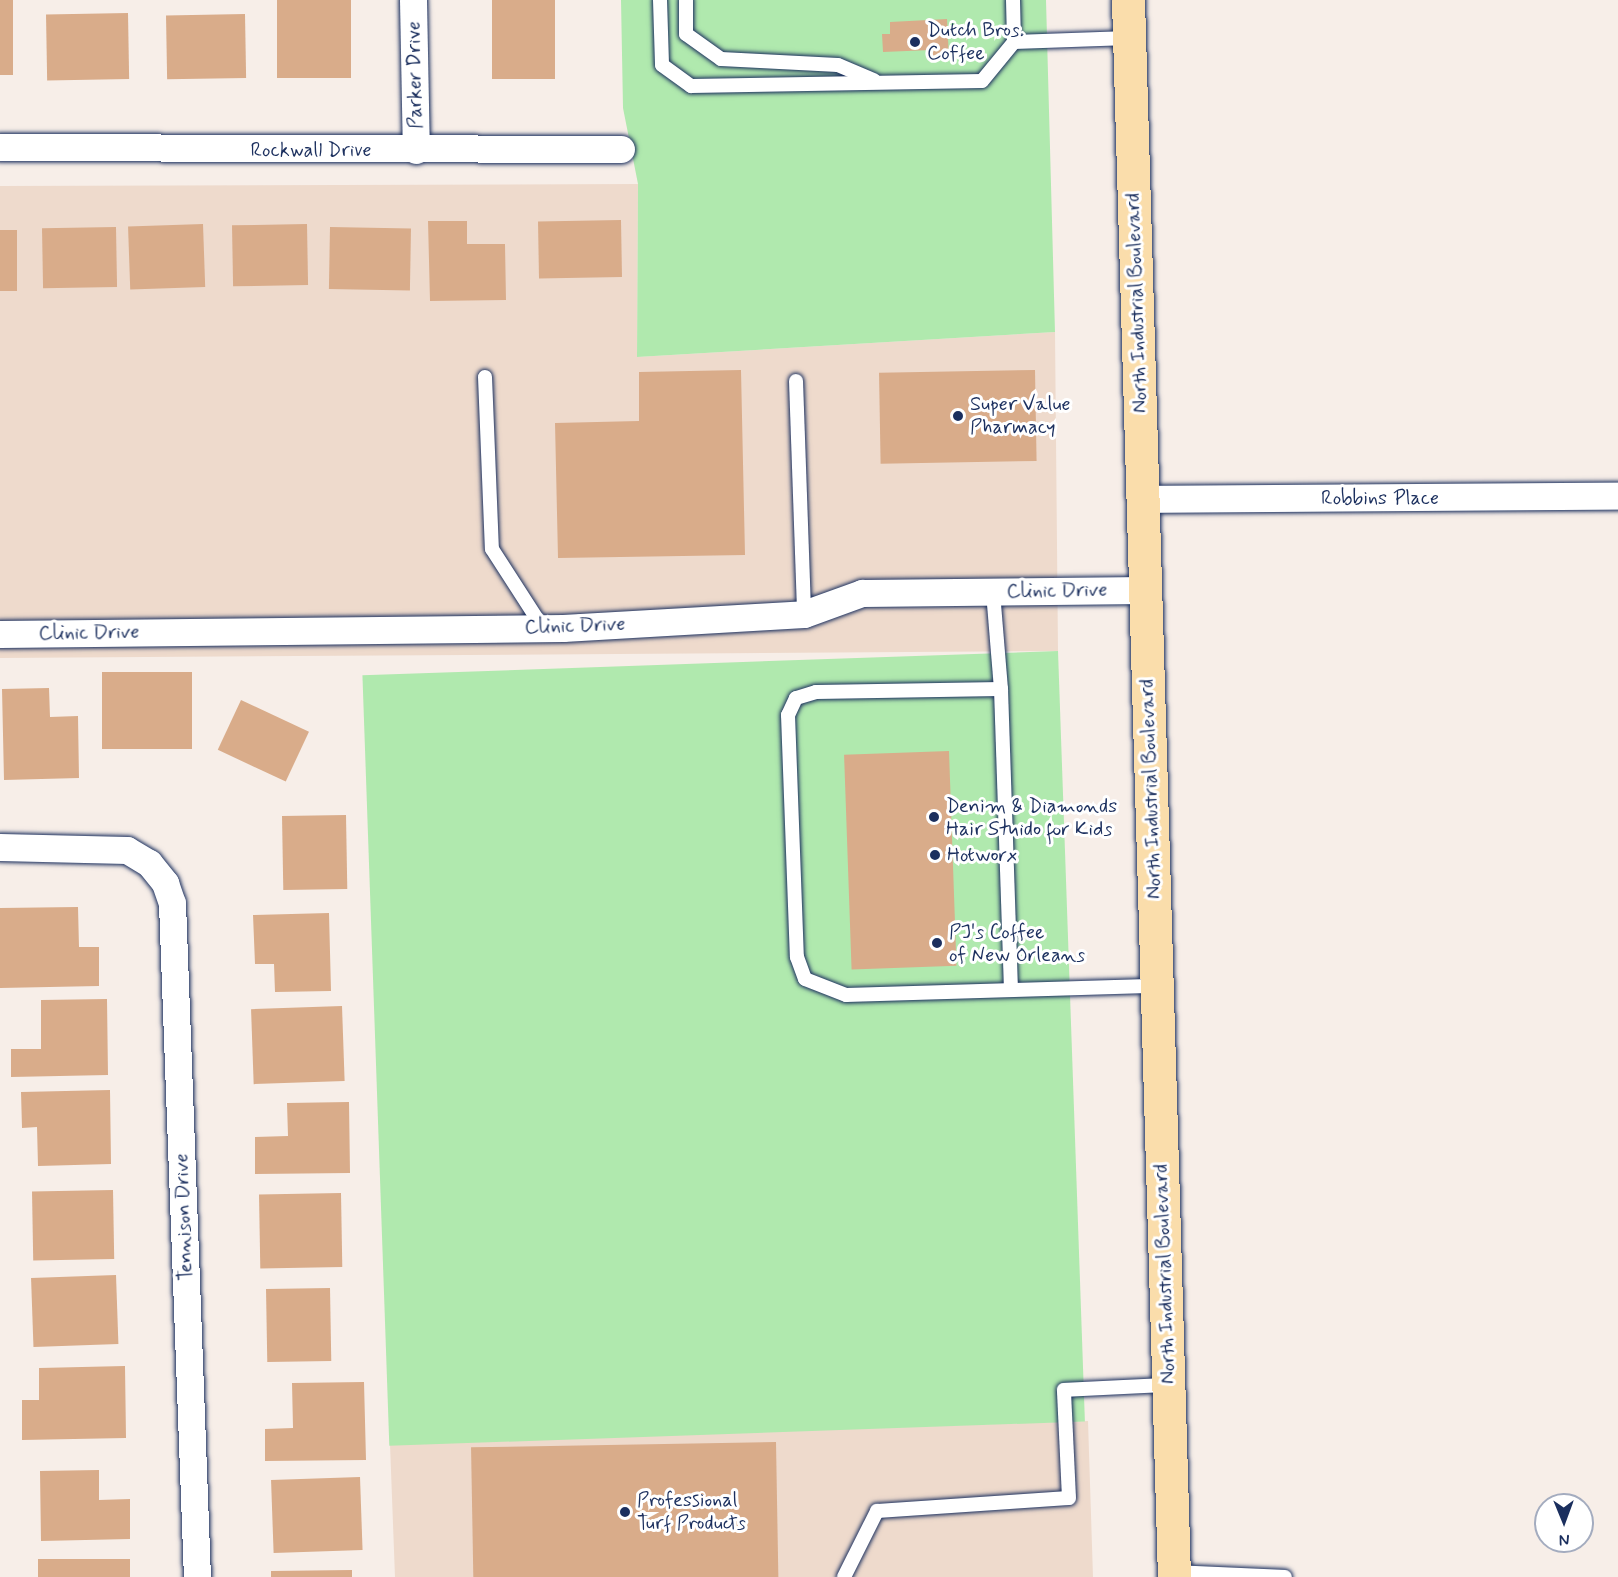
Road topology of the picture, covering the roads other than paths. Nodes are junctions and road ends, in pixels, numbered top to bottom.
1 (413, 0) edge
2 (660, 0) edge
3 (687, 0) edge
4 (1013, 0) edge
5 (1128, 0) edge
6 (1129, 38) junction
7 (1014, 42) junction
8 (880, 83) junction
9 (0, 147) edge
10 (621, 149) dead end
11 (416, 150) junction
12 (485, 377) dead end
13 (796, 381) dead end
14 (1618, 496) edge
15 (1143, 500) junction
16 (1145, 590) junction
17 (993, 592) junction
18 (804, 614) junction
19 (543, 628) junction
20 (0, 634) edge
21 (1000, 690) junction
22 (0, 847) edge
23 (1157, 986) junction
24 (1011, 988) junction
25 (1168, 1384) junction
26 (1174, 1574) edge
27 (197, 1577) edge
28 (844, 1577) edge
29 (1285, 1577) edge

1 - 11 street, Parker Drive
2 - 8 lane
3 - 8 lane
4 - 7 lane
5 - 6 main road, North Industrial Boulevard
6 - 7 lane
6 - 15 main road, North Industrial Boulevard
7 - 8 lane
9 - 11 street, Rockwall Drive
10 - 11 street, Rockwall Drive
12 - 19 lane
13 - 18 lane
14 - 15 street, Robbins Place
15 - 16 main road, North Industrial Boulevard
16 - 17 street, Clinic Drive
16 - 23 main road, North Industrial Boulevard
17 - 18 street, Clinic Drive
17 - 21 lane
18 - 19 street, Clinic Drive
19 - 20 street, Clinic Drive
21 - 24 lane
21 - 24 lane
22 - 27 street, Tennison Drive
23 - 24 lane
23 - 25 main road, North Industrial Boulevard
25 - 26 main road, North Industrial Boulevard
25 - 28 lane
26 - 29 lane

